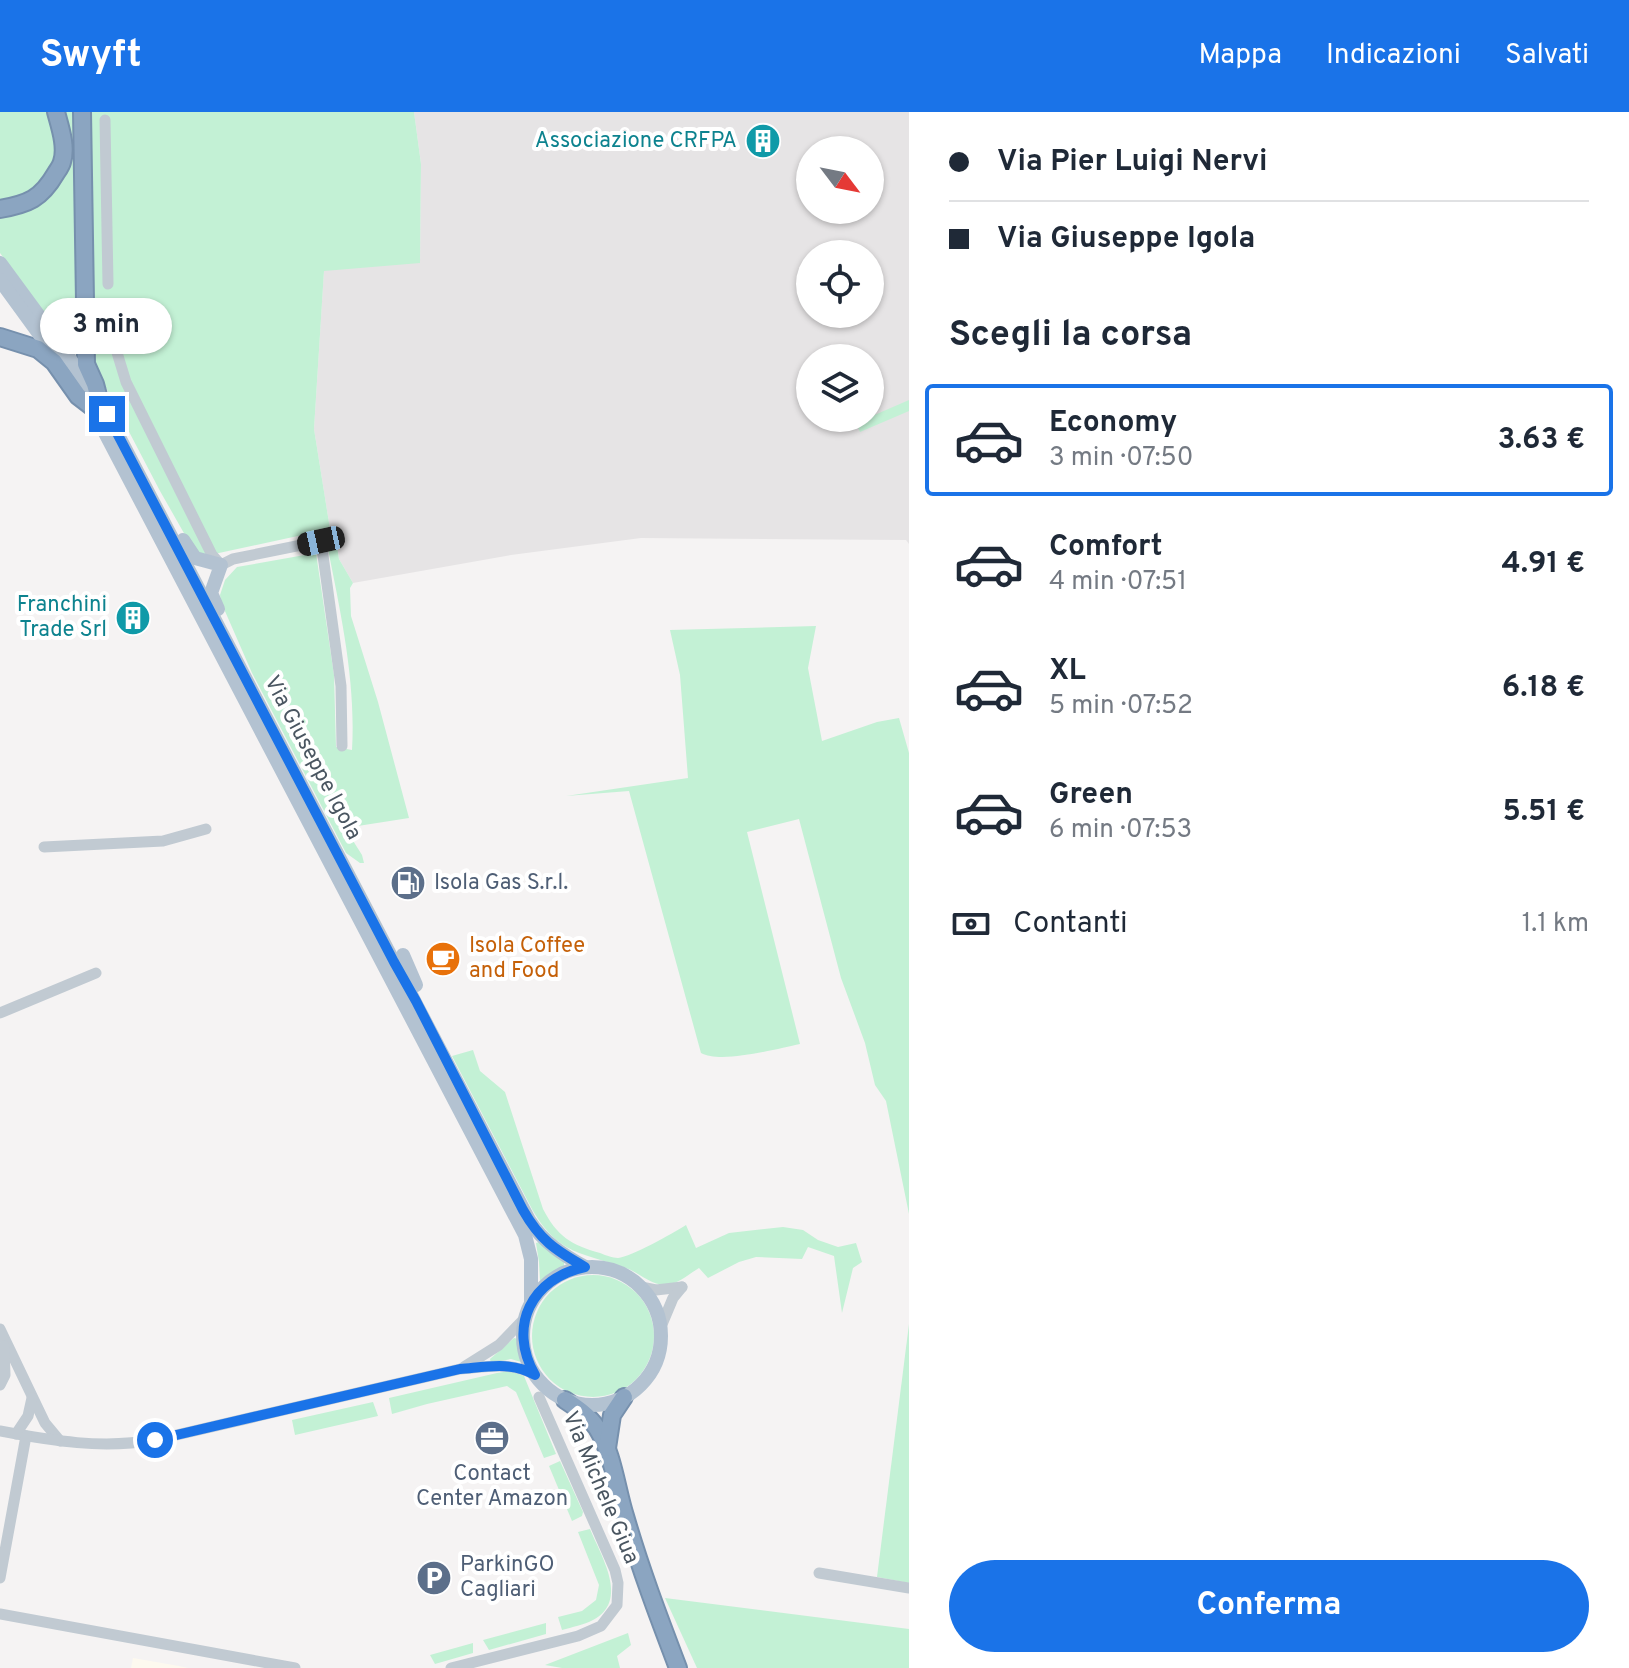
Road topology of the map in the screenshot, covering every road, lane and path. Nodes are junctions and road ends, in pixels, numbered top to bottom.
1 (56, 112) edge
2 (82, 112) edge
3 (105, 120) dead end
4 (0, 209) edge
5 (0, 263) edge
6 (0, 280) edge
7 (108, 284) dead end
8 (0, 337) edge
9 (115, 346) dead end
10 (95, 402) junction
11 (168, 530) junction
12 (321, 541) junction
13 (337, 542) dead end
14 (221, 565) junction
15 (228, 643) junction
16 (342, 746) dead end
17 (206, 829) dead end
18 (44, 847) dead end
19 (403, 955) dead end
20 (96, 973) dead end
21 (416, 1001) junction
22 (0, 1013) edge
23 (585, 1267) junction
24 (641, 1287) junction
25 (528, 1310) junction
26 (660, 1329) junction
27 (2, 1333) edge
28 (460, 1369) junction
29 (535, 1375) junction
30 (0, 1385) edge
31 (539, 1397) dead end
32 (624, 1397) junction
33 (32, 1398) junction
34 (565, 1400) junction
35 (0, 1431) edge
36 (21, 1435) junction
37 (60, 1441) junction
38 (607, 1450) junction
39 (819, 1573) dead end
40 (0, 1578) edge
41 (909, 1588) edge
42 (0, 1614) edge
43 (295, 1668) edge
44 (451, 1668) edge
45 (678, 1668) edge

1 - 4 highway
2 - 10 highway
3 - 7 street
5 - 10 main road, Via Giuseppe Igola
6 - 10 main road, Via Giuseppe Igola
8 - 10 highway
9 - 14 street
10 - 11 main road, Via Giuseppe Igola
10 - 25 main road, Via Giuseppe Igola
11 - 14 main road
11 - 15 main road, Via Giuseppe Igola
12 - 13 street
12 - 14 street
12 - 16 street
14 - 15 main road
15 - 21 main road, Via Giuseppe Igola
17 - 18 street
19 - 21 main road
20 - 22 street
21 - 23 main road, Via Giuseppe Igola
23 - 24 main road
23 - 25 main road
24 - 26 main road
24 - 26 street
25 - 28 street
25 - 29 main road
26 - 32 main road
27 - 30 street
27 - 33 street
28 - 29 street
28 - 37 street
29 - 34 main road
31 - 44 street, Via Michele Giua
32 - 34 main road
32 - 38 highway
33 - 36 street
33 - 37 street
34 - 38 highway
35 - 36 street
36 - 37 street
36 - 40 street
38 - 45 highway
39 - 41 street
42 - 43 street

